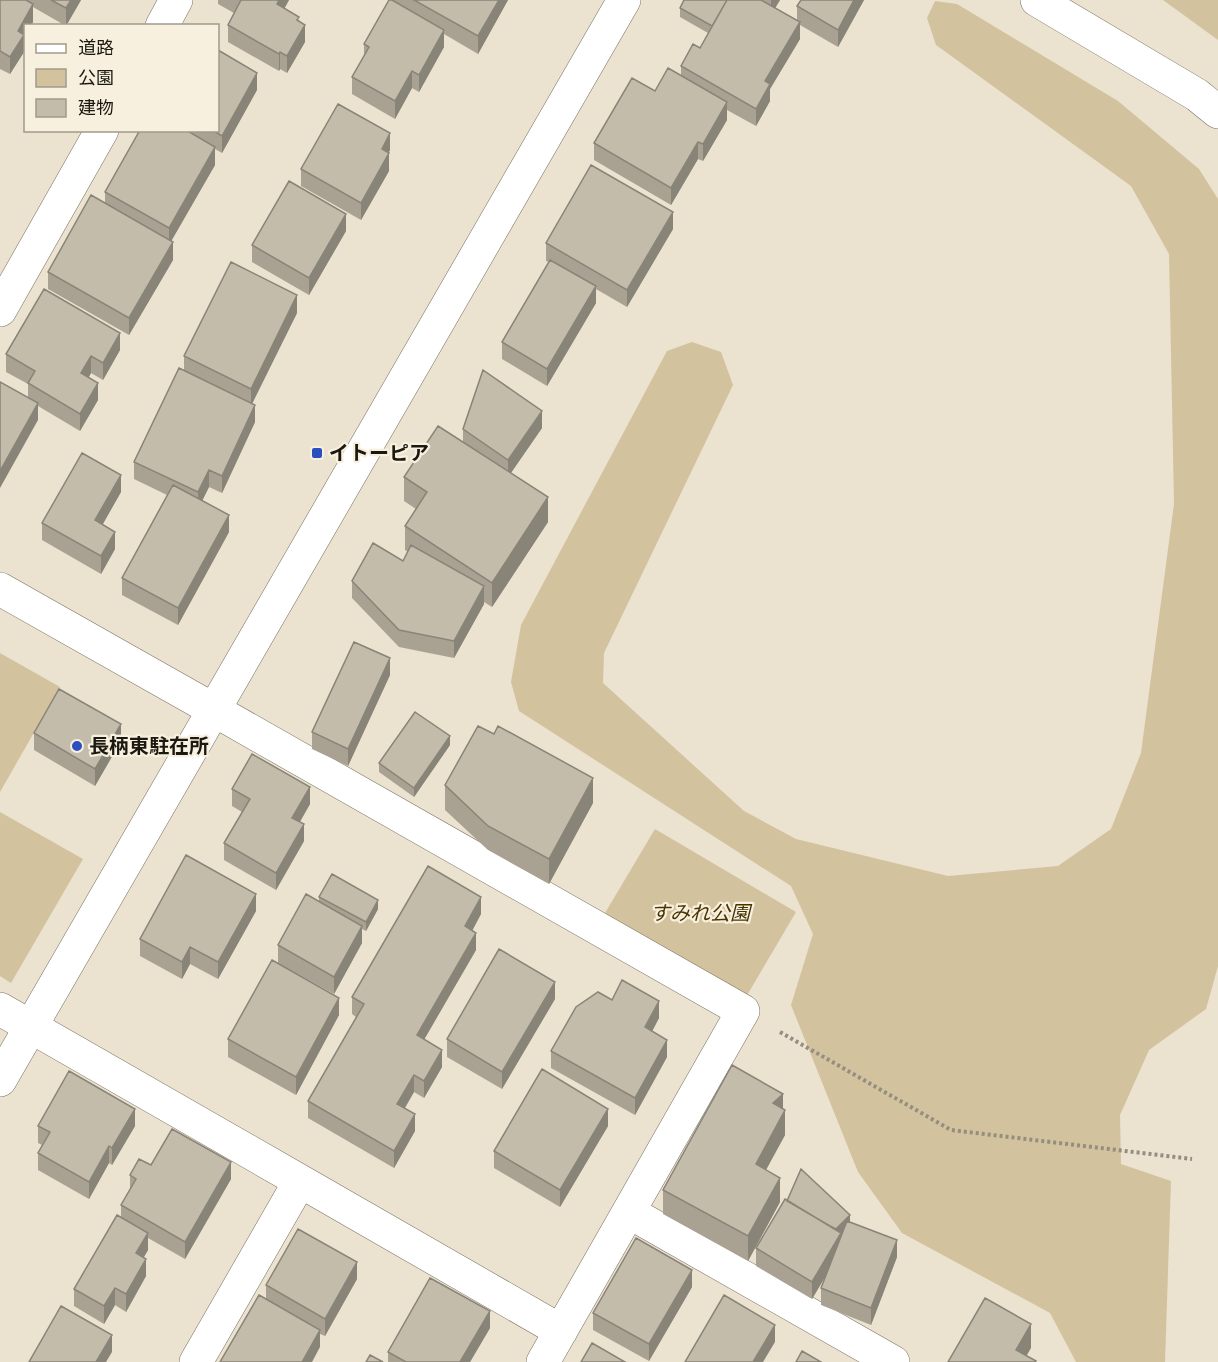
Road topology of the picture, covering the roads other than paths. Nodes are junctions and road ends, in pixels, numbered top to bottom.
1 (176, 0) edge
2 (624, 0) edge
3 (1037, 0) edge
4 (163, 24) edge
5 (1218, 112) edge
6 (101, 132) edge
7 (0, 309) edge
8 (0, 589) edge
9 (214, 710) junction
10 (0, 1009) edge
11 (30, 1027) junction
12 (0, 1080) edge
13 (300, 1181) junction
14 (629, 1212) junction
15 (561, 1330) junction
16 (196, 1362) edge
17 (543, 1362) edge
18 (893, 1362) edge

1 - 4 street
2 - 9 street
3 - 5 street
6 - 7 street
8 - 9 street
9 - 11 street
9 - 14 street
10 - 11 street
11 - 12 street
11 - 13 street
13 - 15 street
13 - 16 street
14 - 15 street
14 - 18 street
15 - 17 street

